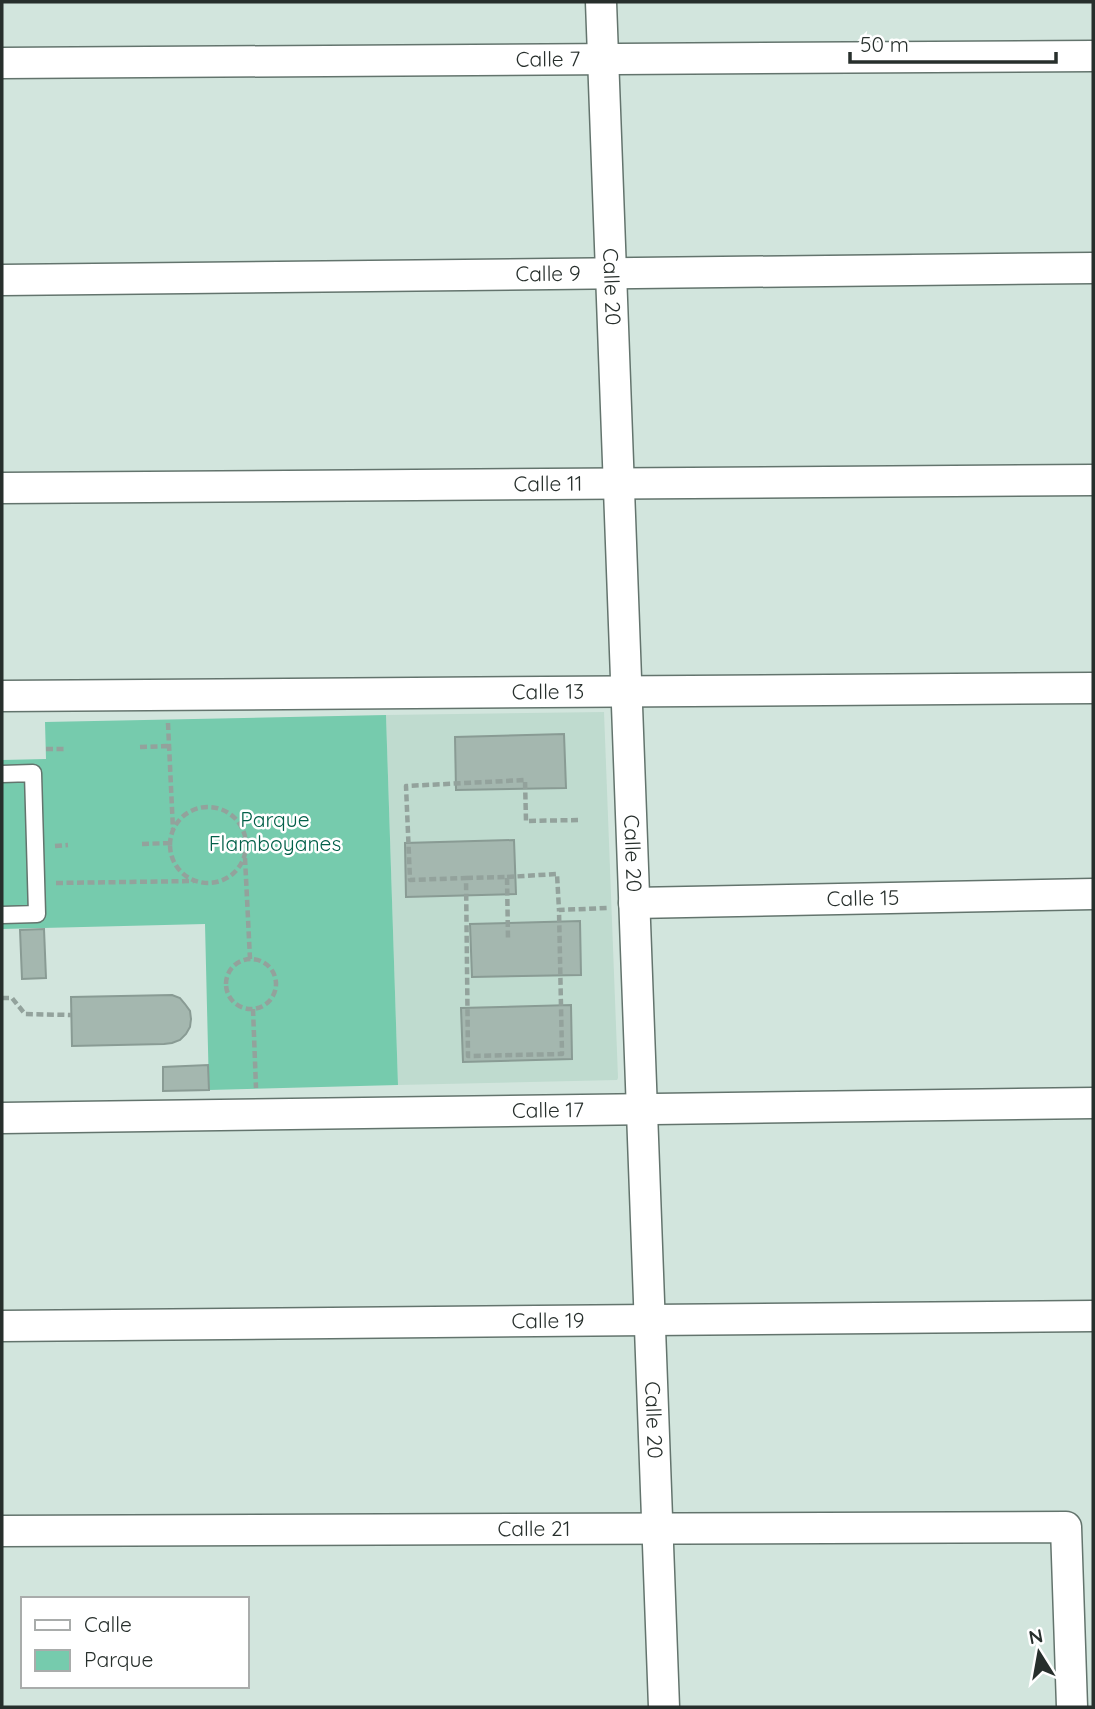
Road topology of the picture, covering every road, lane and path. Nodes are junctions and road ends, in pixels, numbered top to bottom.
1 (601, 2) edge
2 (1093, 57) edge
3 (603, 60) junction
4 (2, 63) edge
5 (1093, 268) edge
6 (611, 274) junction
7 (2, 280) edge
8 (1093, 480) edge
9 (618, 483) junction
10 (2, 488) edge
11 (1093, 688) edge
12 (626, 691) junction
13 (2, 696) edge
14 (168, 715) dead end
15 (169, 746) junction
16 (139, 747) dead end
17 (46, 749) dead end
18 (66, 749) dead end
19 (2, 774) edge
20 (578, 820) dead end
21 (173, 831) junction
22 (170, 843) junction
23 (142, 844) dead end
24 (245, 854) junction
25 (507, 877) junction
26 (466, 878) junction
27 (195, 881) junction
28 (44, 884) dead end
29 (1093, 894) edge
30 (624, 905) junction
31 (559, 910) junction
32 (2, 915) edge
33 (508, 939) dead end
34 (250, 959) junction
35 (2, 998) edge
36 (253, 1009) junction
37 (71, 1015) dead end
38 (256, 1094) dead end
39 (1093, 1103) edge
40 (642, 1109) junction
41 (2, 1118) edge
42 (1093, 1316) edge
43 (649, 1320) junction
44 (2, 1326) edge
45 (657, 1528) junction
46 (2, 1531) edge
47 (664, 1707) edge
48 (1072, 1707) edge

1 - 3 street, Calle 20
2 - 3 street, Calle 7
3 - 4 street, Calle 7
3 - 6 street, Calle 20
5 - 6 street, Calle 9
6 - 7 street, Calle 9
6 - 9 street, Calle 20
8 - 9 street, Calle 11
9 - 10 street, Calle 11
9 - 12 street, Calle 20
11 - 12 street, Calle 13
12 - 13 street, Calle 13
12 - 30 street, Calle 20
14 - 15 path
15 - 16 path
15 - 21 path
17 - 18 path
19 - 32 lane
20 - 26 path
21 - 22 path
21 - 24 path
22 - 23 path
22 - 27 path
24 - 27 path
24 - 34 path
25 - 26 path
25 - 31 path
25 - 33 path
26 - 31 path
27 - 28 path
29 - 30 street, Calle 15
30 - 31 path
30 - 40 street, Calle 20
34 - 36 path
34 - 36 path
35 - 37 path
36 - 38 path
39 - 40 street, Calle 17
40 - 41 street, Calle 17
40 - 43 street, Calle 20
42 - 43 street, Calle 19
43 - 44 street, Calle 19
43 - 45 street, Calle 20
45 - 46 street, Calle 21
45 - 47 street, Calle 20
45 - 48 street, Calle 21

